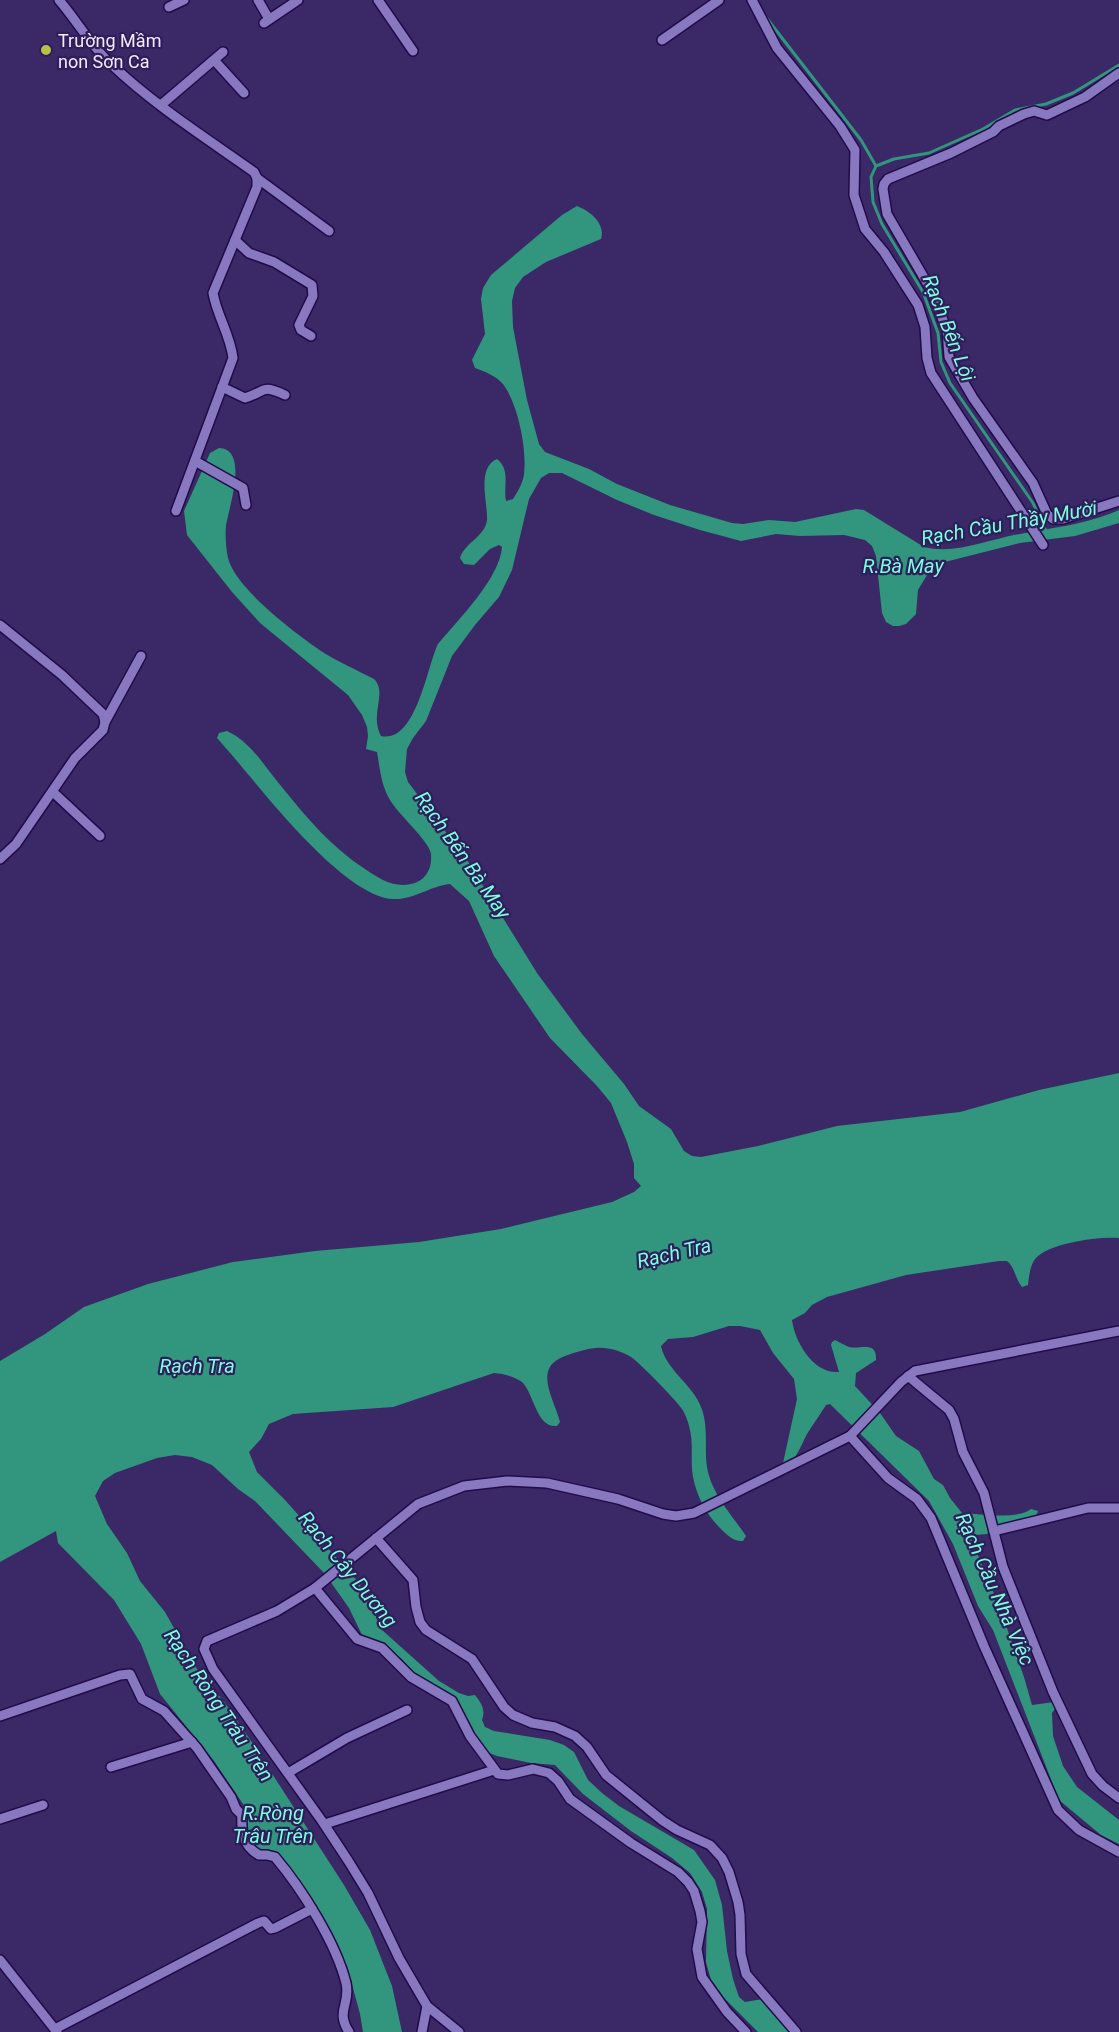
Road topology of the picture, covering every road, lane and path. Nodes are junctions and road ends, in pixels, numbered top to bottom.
1 (59, 0) edge
2 (184, 0) edge
3 (258, 0) edge
4 (298, 0) edge
5 (378, 0) edge
6 (719, 0) edge
7 (752, 0) edge
8 (169, 7) dead end
9 (662, 40) dead end
10 (413, 51) dead end
11 (223, 52) dead end
12 (214, 60) junction
13 (1119, 73) edge
14 (244, 93) dead end
15 (161, 105) junction
16 (257, 178) junction
17 (329, 231) dead end
18 (235, 240) junction
19 (311, 336) dead end
20 (222, 387) junction
21 (285, 395) dead end
22 (198, 462) junction
23 (1119, 501) edge
24 (246, 505) dead end
25 (176, 511) dead end
26 (1041, 544) dead end
27 (0, 625) edge
28 (141, 656) dead end
29 (105, 722) junction
30 (53, 792) junction
31 (100, 836) dead end
32 (0, 859) edge
33 (1119, 1331) edge
34 (908, 1376) junction
35 (851, 1435) junction
36 (1119, 1508) edge
37 (993, 1530) junction
38 (376, 1538) junction
39 (317, 1586) junction
40 (407, 1710) dead end
41 (0, 1716) edge
42 (192, 1742) junction
43 (111, 1767) dead end
44 (494, 1770) junction
45 (288, 1773) junction
46 (1119, 1798) edge
47 (43, 1805) dead end
48 (0, 1819) edge
49 (324, 1824) junction
50 (1119, 1852) edge
51 (312, 1909) junction
52 (0, 1960) edge
53 (427, 2006) junction
54 (56, 2030) edge
55 (349, 2032) edge
56 (422, 2032) edge
57 (459, 2032) edge
58 (747, 2032) edge
59 (796, 2032) edge

1 - 15 street
2 - 8 street
3 - 4 street
5 - 10 street
6 - 9 street
7 - 26 street
11 - 12 street
12 - 14 street
12 - 15 street
13 - 23 street
15 - 16 street
16 - 17 street
16 - 18 street
18 - 19 street
18 - 20 street
20 - 21 street
20 - 22 street
22 - 24 street
22 - 25 street
27 - 29 street
28 - 29 street
29 - 30 street
30 - 31 street
30 - 32 street
33 - 34 street
34 - 35 street
34 - 37 street
35 - 38 street
35 - 50 street
36 - 37 street
37 - 46 street
38 - 39 street
38 - 59 street
39 - 44 street
39 - 45 street
40 - 45 street
41 - 42 street
42 - 43 street
42 - 51 street
44 - 49 street
44 - 58 street
45 - 49 street
47 - 48 street
49 - 53 street
51 - 54 street
51 - 55 street
52 - 54 street
53 - 56 street
53 - 57 street

